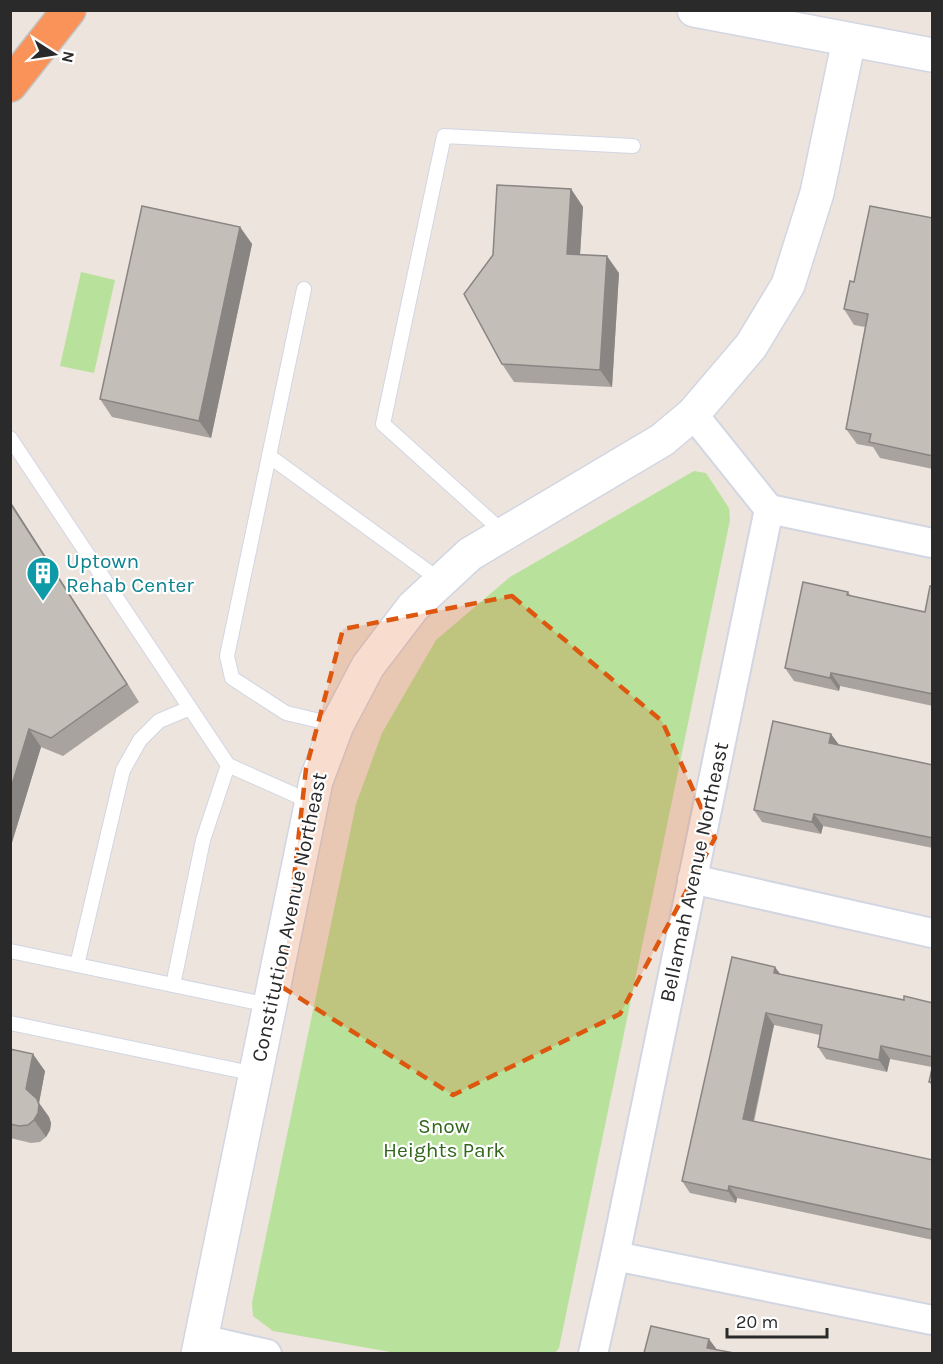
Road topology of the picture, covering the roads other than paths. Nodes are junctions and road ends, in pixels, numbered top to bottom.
1 (69, 10) edge
2 (694, 10) edge
3 (849, 40) junction
4 (933, 55) edge
5 (10, 85) edge
6 (633, 146) dead end
7 (304, 289) dead end
8 (693, 414) junction
9 (10, 438) edge
10 (269, 456) junction
11 (769, 509) junction
12 (504, 533) junction
13 (933, 543) edge
14 (441, 581) junction
15 (190, 708) junction
16 (337, 725) junction
17 (228, 765) junction
18 (311, 802) junction
19 (692, 879) junction
20 (933, 933) edge
21 (10, 951) edge
22 (77, 965) junction
23 (173, 985) junction
24 (269, 1005) junction
25 (10, 1023) edge
26 (255, 1074) junction
27 (615, 1256) junction
28 (933, 1320) edge
29 (199, 1346) edge
30 (267, 1353) edge
31 (593, 1353) edge

1 - 5 highway
2 - 3 street
3 - 4 street
3 - 8 street, Constitution Avenue Northeast
6 - 12 lane
7 - 10 lane
8 - 11 street
8 - 12 street, Constitution Avenue Northeast
9 - 15 lane
10 - 14 lane
10 - 16 lane
11 - 13 street
11 - 19 street, Bellamah Avenue Northeast
12 - 14 street, Constitution Avenue Northeast
14 - 16 street, Constitution Avenue Northeast
15 - 17 lane
15 - 22 lane
16 - 18 street, Constitution Avenue Northeast
17 - 18 lane
17 - 23 lane
18 - 24 street, Constitution Avenue Northeast
19 - 20 street
19 - 27 street, Bellamah Avenue Northeast
21 - 22 lane
22 - 23 lane
23 - 24 lane
24 - 26 street, Constitution Avenue Northeast
25 - 26 lane
26 - 29 street, Constitution Avenue Northeast
27 - 28 street
27 - 31 street, Bellamah Avenue Northeast
29 - 30 street

